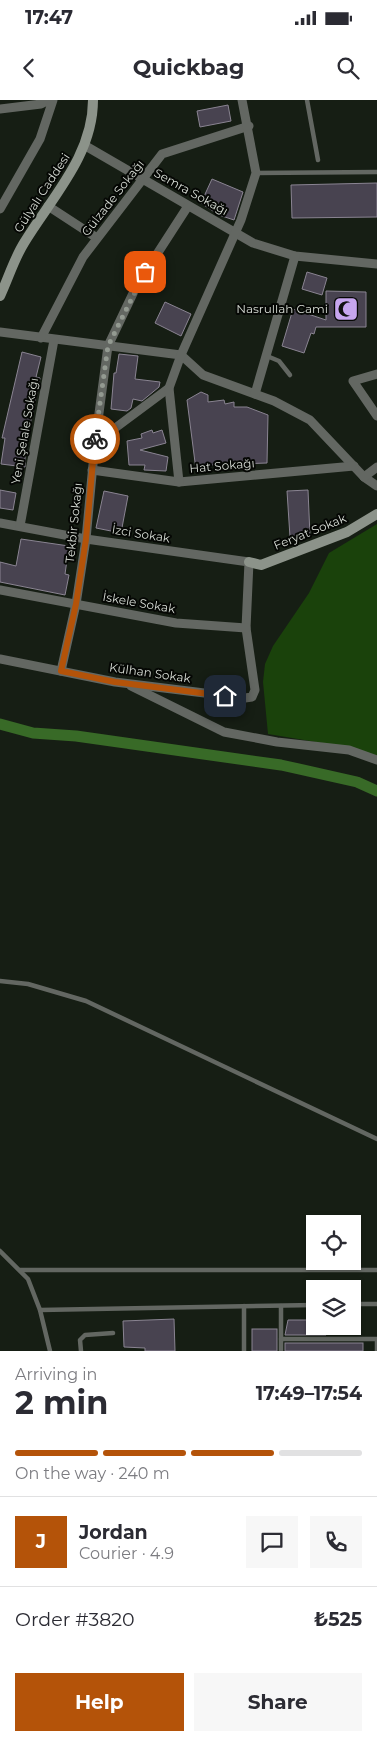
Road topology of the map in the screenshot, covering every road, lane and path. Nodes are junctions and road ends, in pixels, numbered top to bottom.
1 (51, 100) edge
2 (93, 100) edge
3 (242, 100) edge
4 (307, 100) edge
5 (23, 103) edge
6 (0, 108) edge
7 (249, 126) junction
8 (84, 145) junction
9 (318, 160) dead end
10 (377, 172) edge
11 (256, 173) junction
12 (143, 180) junction
13 (48, 206) junction
14 (188, 206) junction
15 (0, 209) edge
16 (234, 231) junction
17 (97, 238) junction
18 (295, 256) junction
19 (377, 264) edge
20 (0, 296) edge
21 (0, 332) edge
22 (41, 338) junction
23 (54, 340) junction
24 (108, 346) junction
25 (181, 355) junction
26 (267, 356) junction
27 (377, 374) edge
28 (290, 375) dead end
29 (169, 388) junction
30 (255, 394) junction
31 (377, 416) edge
32 (95, 443) junction
33 (354, 466) junction
34 (377, 467) edge
35 (92, 470) junction
36 (364, 477) junction
37 (179, 482) junction
38 (377, 486) edge
39 (377, 514) edge
40 (0, 523) edge
41 (20, 526) junction
42 (86, 539) junction
43 (250, 562) junction
44 (0, 590) edge
45 (76, 604) junction
46 (246, 628) junction
47 (0, 659) edge
48 (61, 671) junction
49 (126, 683) junction
50 (377, 760) edge
51 (0, 982) edge
52 (377, 1139) edge
53 (0, 1251) edge
54 (20, 1270) junction
55 (377, 1270) edge
56 (361, 1304) edge
57 (377, 1304) edge
58 (306, 1305) edge
59 (244, 1306) junction
60 (281, 1306) junction
61 (40, 1310) junction
62 (113, 1333) dead end
63 (281, 1339) junction
64 (377, 1339) edge
65 (50, 1351) edge
66 (82, 1351) edge
67 (244, 1351) edge
68 (281, 1351) edge
69 (377, 1351) edge

1 - 5 street
1 - 15 street
2 - 8 street, Gülyalı Caddesi
3 - 7 street
4 - 9 lane
5 - 6 street
7 - 11 street
7 - 12 street, Gülzade Sokağı
8 - 12 street, Semra Sokağı
8 - 13 street, Gülyalı Caddesi
10 - 11 lane
11 - 16 street
12 - 14 street, Semra Sokağı
12 - 17 street, Gülzade Sokağı
13 - 17 street
13 - 20 street, Gülyalı Caddesi
14 - 16 street, Semra Sokağı
14 - 24 street, Tekbir Sokağı
16 - 18 street, Semra Sokağı
16 - 25 street
17 - 22 street, Gülzade Sokağı
18 - 19 street, Semra Sokağı
18 - 26 street
21 - 22 street
22 - 23 street
23 - 24 street
23 - 41 street, Yeni Şelale Sokağı
24 - 25 street
24 - 32 street, Tekbir Sokağı
25 - 29 street
25 - 30 street
26 - 28 lane
26 - 30 street
27 - 31 street
29 - 32 street
29 - 37 street
30 - 33 street
32 - 35 street, Tekbir Sokağı
33 - 36 street
33 - 37 street, Hat Sokağı
34 - 36 street
35 - 37 street, Hat Sokağı
35 - 42 street, Tekbir Sokağı
36 - 38 street
39 - 43 street, Feryat Sokak
40 - 41 street, İzci Sokak
41 - 42 street, İzci Sokak
42 - 43 street, İzci Sokak
42 - 45 street, Tekbir Sokağı
43 - 46 street, Külhan Sokak
44 - 45 street, İskele Sokak
45 - 46 street, İskele Sokak
45 - 48 street, Tekbir Sokağı
46 - 49 street, Külhan Sokak
47 - 48 street, Külhan Sokak
48 - 49 street, Külhan Sokak
49 - 50 street
51 - 52 lane
53 - 54 lane
54 - 55 lane
54 - 61 lane
56 - 57 lane
58 - 60 lane
59 - 60 lane
59 - 61 lane
59 - 67 lane
60 - 63 lane
61 - 65 lane
62 - 66 lane
63 - 64 lane
63 - 68 lane
64 - 69 lane

